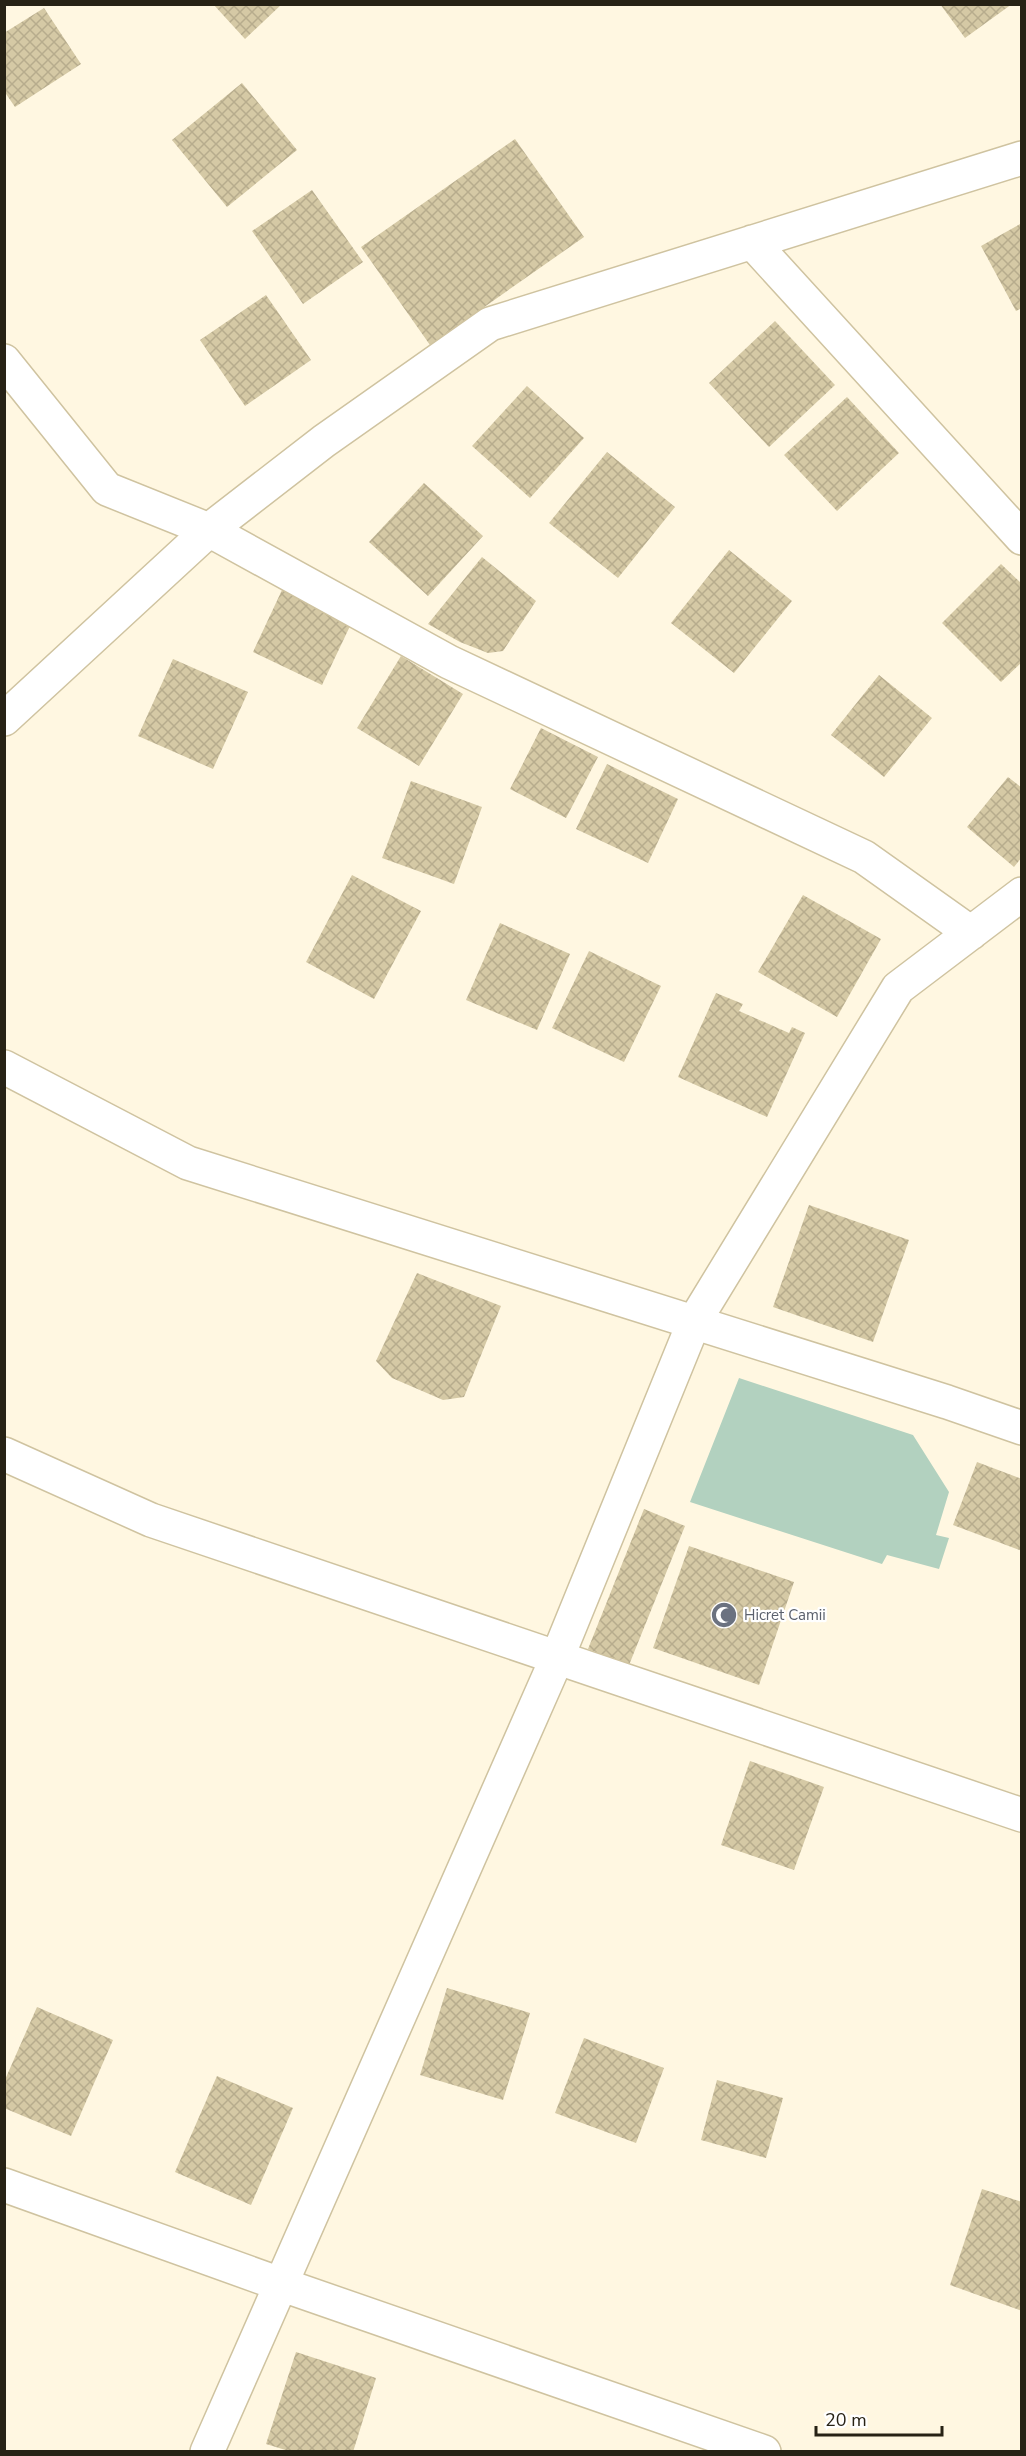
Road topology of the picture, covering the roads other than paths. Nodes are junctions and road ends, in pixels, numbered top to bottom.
1 (1022, 158) edge
2 (752, 242) junction
3 (4, 361) edge
4 (208, 530) junction
5 (1022, 538) edge
6 (4, 719) edge
7 (1022, 894) edge
8 (971, 933) junction
9 (4, 1067) edge
10 (694, 1322) junction
11 (1022, 1428) edge
12 (4, 1454) edge
13 (557, 1658) junction
14 (1022, 1815) edge
15 (4, 2185) edge
16 (280, 2284) junction
17 (207, 2451) edge
18 (764, 2451) edge

1 - 2 street
2 - 4 street
2 - 5 street
3 - 4 street
4 - 6 street
4 - 8 street
7 - 8 street
8 - 10 street
9 - 10 street
10 - 11 street
10 - 13 street
12 - 13 street
13 - 14 street
13 - 16 street
15 - 16 street
16 - 17 street
16 - 18 street

